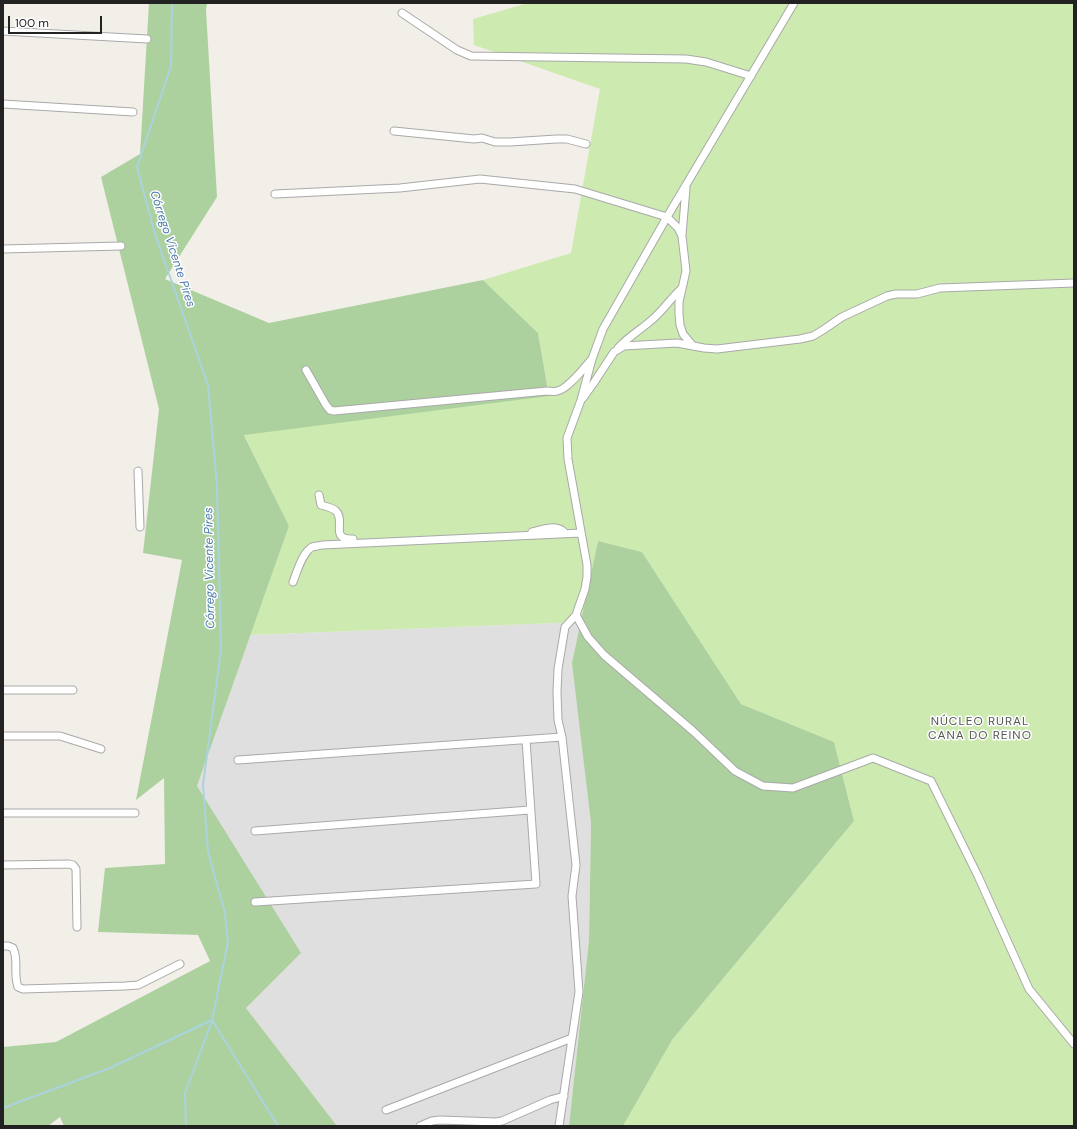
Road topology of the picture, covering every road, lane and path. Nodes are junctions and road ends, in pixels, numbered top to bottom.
1 (794, 3) edge
2 (402, 13) dead end
3 (3, 31) edge
4 (148, 38) dead end
5 (751, 76) junction
6 (3, 104) edge
7 (133, 112) dead end
8 (394, 130) dead end
9 (586, 144) dead end
10 (686, 186) junction
11 (275, 194) dead end
12 (667, 218) junction
13 (682, 236) junction
14 (121, 246) dead end
15 (3, 249) edge
16 (1074, 283) edge
17 (682, 287) junction
18 (693, 346) junction
19 (614, 352) junction
20 (592, 359) junction
21 (306, 370) dead end
22 (581, 400) junction
23 (138, 471) dead end
24 (319, 495) dead end
25 (140, 528) dead end
26 (581, 532) junction
27 (565, 533) junction
28 (293, 582) dead end
29 (576, 615) junction
30 (3, 690) edge
31 (73, 690) dead end
32 (3, 736) edge
33 (562, 737) junction
34 (526, 740) junction
35 (101, 749) dead end
36 (238, 760) dead end
37 (530, 810) junction
38 (3, 813) edge
39 (135, 813) dead end
40 (255, 831) dead end
41 (3, 865) edge
42 (255, 902) dead end
43 (77, 927) dead end
44 (3, 946) edge
45 (180, 964) dead end
46 (572, 1038) junction
47 (1074, 1044) edge
48 (564, 1096) junction
49 (386, 1110) dead end
50 (420, 1126) edge
51 (559, 1126) edge

1 - 5 street
2 - 5 street
3 - 4 street
5 - 10 street
6 - 7 street
8 - 9 street
10 - 12 street
10 - 13 street
11 - 12 street
12 - 13 street
12 - 20 street
13 - 17 street
14 - 15 street
16 - 18 street
17 - 18 street
17 - 19 street
18 - 19 street
19 - 22 street
20 - 21 street
20 - 22 street
22 - 26 street
23 - 25 street
24 - 27 street
26 - 27 street
26 - 29 street
27 - 28 street
29 - 33 street
29 - 47 street
30 - 31 street
32 - 35 street
33 - 34 street
33 - 46 street
34 - 36 street
34 - 37 street
37 - 40 street
37 - 42 street
38 - 39 street
41 - 43 street
44 - 45 street
46 - 48 street
46 - 49 street
48 - 50 street
48 - 51 street

